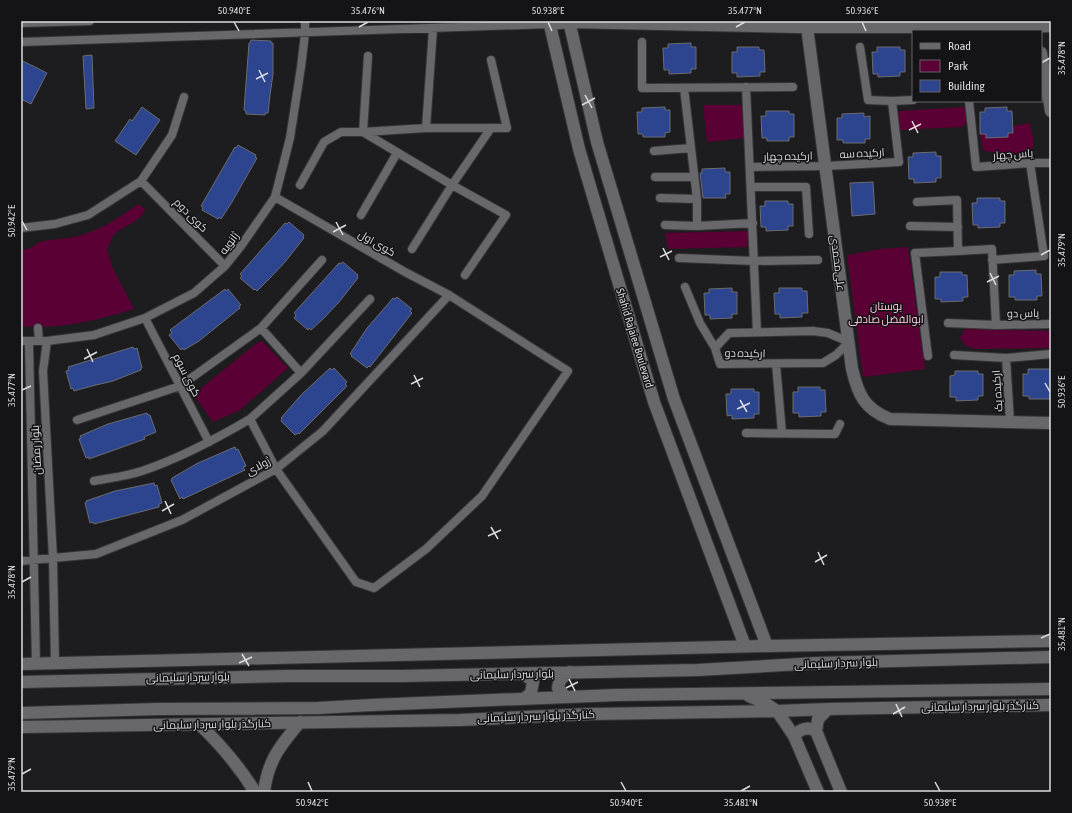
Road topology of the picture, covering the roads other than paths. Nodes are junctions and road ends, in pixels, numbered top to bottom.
1 (90, 21) edge
2 (305, 21) edge
3 (569, 22) edge
4 (600, 22) edge
5 (21, 23) edge
6 (520, 23) edge
7 (549, 23) edge
8 (1038, 26) edge
9 (1051, 26) edge
10 (807, 27) junction
11 (433, 29) junction
12 (305, 34) junction
13 (21, 42) edge
14 (642, 42) dead end
15 (860, 47) dead end
16 (368, 56) dead end
17 (1042, 59) edge
18 (491, 60) dead end
19 (746, 87) junction
20 (793, 87) dead end
21 (684, 88) junction
22 (184, 97) dead end
23 (892, 100) junction
24 (912, 100) edge
25 (969, 102) edge
26 (1051, 111) edge
27 (426, 128) junction
28 (491, 128) junction
29 (363, 132) junction
30 (691, 148) junction
31 (654, 151) dead end
32 (397, 153) junction
33 (1030, 163) junction
34 (1051, 163) edge
35 (826, 166) junction
36 (750, 167) junction
37 (655, 177) dead end
38 (694, 178) junction
39 (142, 180) junction
40 (300, 184) dead end
41 (452, 185) junction
42 (752, 187) junction
43 (275, 197) junction
44 (660, 198) dead end
45 (697, 199) junction
46 (917, 202) dead end
47 (361, 215) dead end
48 (753, 223) junction
49 (665, 225) dead end
50 (697, 226) junction
51 (910, 226) dead end
52 (958, 227) junction
53 (21, 228) edge
54 (809, 234) dead end
55 (412, 249) dead end
56 (958, 251) junction
57 (679, 258) dead end
58 (322, 260) dead end
59 (818, 260) dead end
60 (992, 260) junction
61 (754, 261) junction
62 (225, 266) junction
63 (465, 275) dead end
64 (685, 287) dead end
65 (449, 295) junction
66 (370, 299) dead end
67 (145, 318) junction
68 (948, 323) dead end
69 (1051, 324) edge
70 (996, 325) junction
71 (38, 328) dead end
72 (261, 328) junction
73 (757, 332) junction
74 (43, 341) junction
75 (25, 342) edge
76 (848, 342) junction
77 (715, 348) junction
78 (1051, 354) edge
79 (954, 355) dead end
80 (928, 356) dead end
81 (1006, 358) junction
82 (776, 364) junction
83 (301, 373) junction
84 (180, 386) junction
85 (250, 419) junction
86 (77, 420) dead end
87 (1010, 421) junction
88 (1051, 423) edge
89 (840, 424) dead end
90 (746, 433) dead end
91 (782, 433) junction
92 (209, 442) junction
93 (276, 469) junction
94 (94, 481) dead end
95 (733, 554) junction
96 (53, 558) junction
97 (712, 558) junction
98 (34, 560) junction
99 (21, 561) edge
100 (1048, 643) edge
101 (745, 646) junction
102 (768, 646) junction
103 (1051, 657) edge
104 (307, 658) junction
105 (21, 664) edge
106 (36, 664) junction
107 (55, 664) junction
108 (570, 672) junction
109 (520, 674) junction
110 (307, 676) junction
111 (21, 682) edge
112 (1051, 689) edge
113 (743, 694) junction
114 (565, 697) junction
115 (525, 698) junction
116 (1051, 705) edge
117 (828, 709) junction
118 (80, 711) junction
119 (777, 711) junction
120 (21, 713) edge
121 (300, 722) junction
122 (199, 724) junction
123 (52, 726) junction
124 (105, 726) junction
125 (21, 727) edge
126 (816, 731) junction
127 (794, 736) junction
128 (255, 792) edge
129 (264, 792) edge
130 (818, 792) edge
131 (841, 792) edge

1 - 5 street
2 - 12 street, ژانویه
3 - 4 main road
3 - 7 main road
3 - 95 main road, Shahid Rajaiee Boulevard
4 - 10 main road
6 - 7 street
6 - 11 street
7 - 97 main road, Shahid Rajaiee Boulevard
8 - 9 main road
8 - 10 main road
10 - 35 main road, علی‌محمدی
11 - 12 street
11 - 27 street
12 - 13 street
12 - 43 street, ژانویه
14 - 21 street
15 - 23 street
16 - 29 street
17 - 26 main road
18 - 28 street
19 - 20 street
19 - 21 street
19 - 36 street
21 - 30 street
22 - 39 street
23 - 24 street
23 - 35 street, ارکیده سه
25 - 33 street, یاس چهار
27 - 28 street
27 - 29 street
28 - 41 street
29 - 32 street
29 - 40 street
30 - 31 street
30 - 38 street
32 - 41 street
32 - 47 street
33 - 34 street, یاس چهار
33 - 60 street
35 - 36 street, ارکیده چهار
35 - 76 main road, علی‌محمدی
36 - 42 street
37 - 38 street
38 - 45 street
39 - 53 street
39 - 62 street, کوی دوم
41 - 55 street
41 - 63 street
42 - 48 street
42 - 54 street
43 - 62 street, ژانویه
43 - 65 street, کوی اول
44 - 45 street
45 - 50 street
46 - 52 street
48 - 50 street
48 - 61 street
49 - 50 street
51 - 52 street
52 - 56 street
56 - 60 street
56 - 80 street
57 - 61 street
58 - 72 street
59 - 61 street
60 - 70 street
61 - 73 street
62 - 67 street, ژانویه
64 - 77 street
65 - 93 street, ژولای
65 - 93 street, کوی اول
66 - 83 street
67 - 74 street, ژانویه
67 - 84 street, کوی سوم
68 - 70 street, یاس دو
69 - 70 street, یاس دو
71 - 74 street, بلوار رمضان
72 - 83 street
72 - 84 street
73 - 76 street, ارکیده دو
73 - 77 street, ارکیده دو
74 - 75 street, ژانویه
74 - 96 street, بلوار رمضان
75 - 98 street, بلوار رمضان
76 - 82 street, ارکیده دو
76 - 87 main road, علی‌محمدی
77 - 82 street, ارکیده دو
78 - 81 street
79 - 81 street
81 - 87 street, ارکیده یک
82 - 91 street
83 - 85 street
84 - 86 street
84 - 92 street, کوی سوم
85 - 92 street
85 - 93 street
87 - 88 main road, علی‌محمدی
89 - 91 street
90 - 91 street
92 - 94 street
93 - 96 street, ژولای
95 - 97 main road
95 - 102 main road, Shahid Rajaiee Boulevard
96 - 98 street, ژولای
96 - 107 street, بلوار رمضان
97 - 101 main road, Shahid Rajaiee Boulevard
98 - 99 street, ژولای
98 - 106 street, بلوار رمضان
100 - 102 main road
101 - 102 main road
101 - 104 main road
103 - 108 main road, بلوار سردار سلیمانی
104 - 107 main road
104 - 110 main road
105 - 106 main road
106 - 107 main road
108 - 109 main road, بلوار سردار سلیمانی
108 - 114 main road
109 - 110 main road, بلوار سردار سلیمانی
109 - 115 main road
110 - 111 main road, بلوار سردار سلیمانی
112 - 113 main road
113 - 114 main road
113 - 119 main road
114 - 115 main road
115 - 118 main road
116 - 117 main road, کنارگذر بلوار سردار سلیمانی
117 - 119 main road, کنارگذر بلوار سردار سلیمانی
117 - 126 main road
118 - 120 main road
118 - 123 main road
118 - 124 main road
119 - 121 main road, کنارگذر بلوار سردار سلیمانی
119 - 127 main road
121 - 122 main road, کنارگذر بلوار سردار سلیمانی
121 - 129 main road
122 - 124 main road, کنارگذر بلوار سردار سلیمانی
122 - 128 main road
123 - 124 main road, کنارگذر بلوار سردار سلیمانی
123 - 125 main road, کنارگذر بلوار سردار سلیمانی
126 - 127 main road
126 - 131 main road
127 - 130 main road

